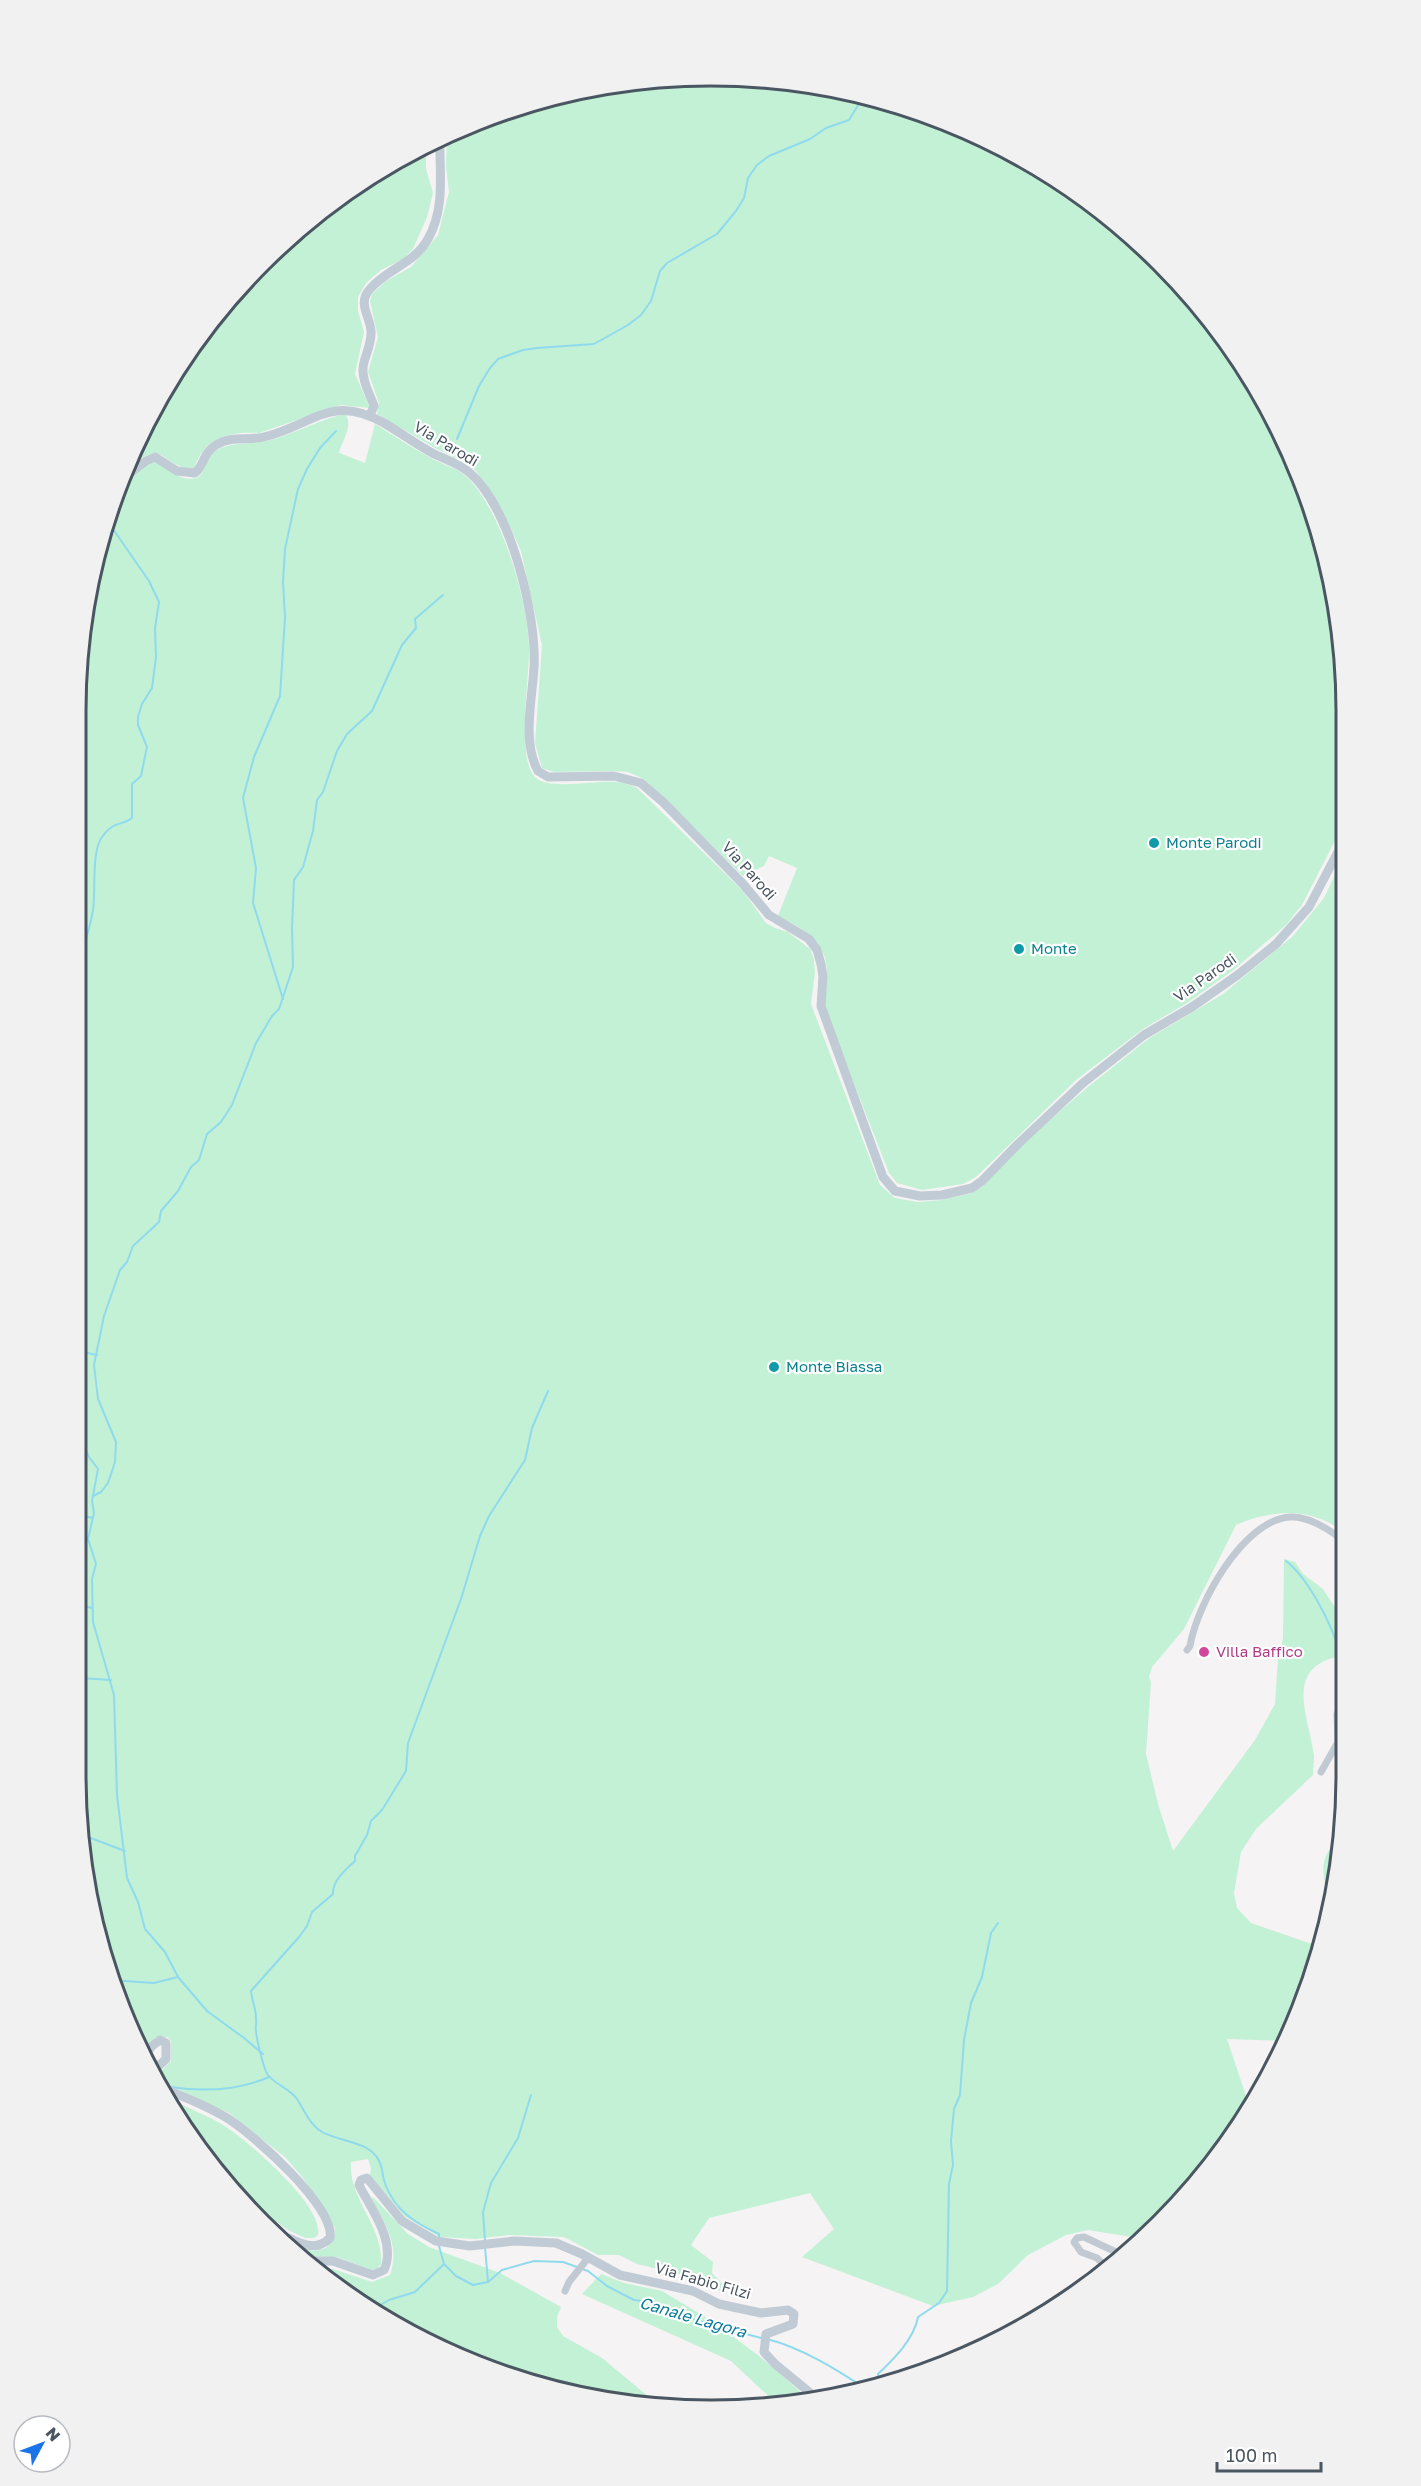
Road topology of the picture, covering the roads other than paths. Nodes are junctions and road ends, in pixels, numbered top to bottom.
1 (440, 147) edge
2 (370, 415) junction
3 (133, 470) edge
4 (1336, 856) edge
5 (1336, 1535) edge
6 (1187, 1650) dead end
7 (1336, 1746) edge
8 (1321, 1772) dead end
9 (149, 2050) edge
10 (158, 2066) edge
11 (172, 2092) edge
12 (293, 2240) edge
13 (1115, 2252) edge
14 (318, 2261) edge
15 (585, 2261) junction
16 (1101, 2262) edge
17 (566, 2291) dead end
18 (809, 2392) edge

1 - 2 street
2 - 3 street, Via Parodi
2 - 4 street, Via Parodi
5 - 6 street
7 - 8 street
9 - 10 street
11 - 12 street
13 - 16 street
14 - 15 street, Via Fabio Filzi
15 - 17 street
15 - 18 street, Via Fabio Filzi

